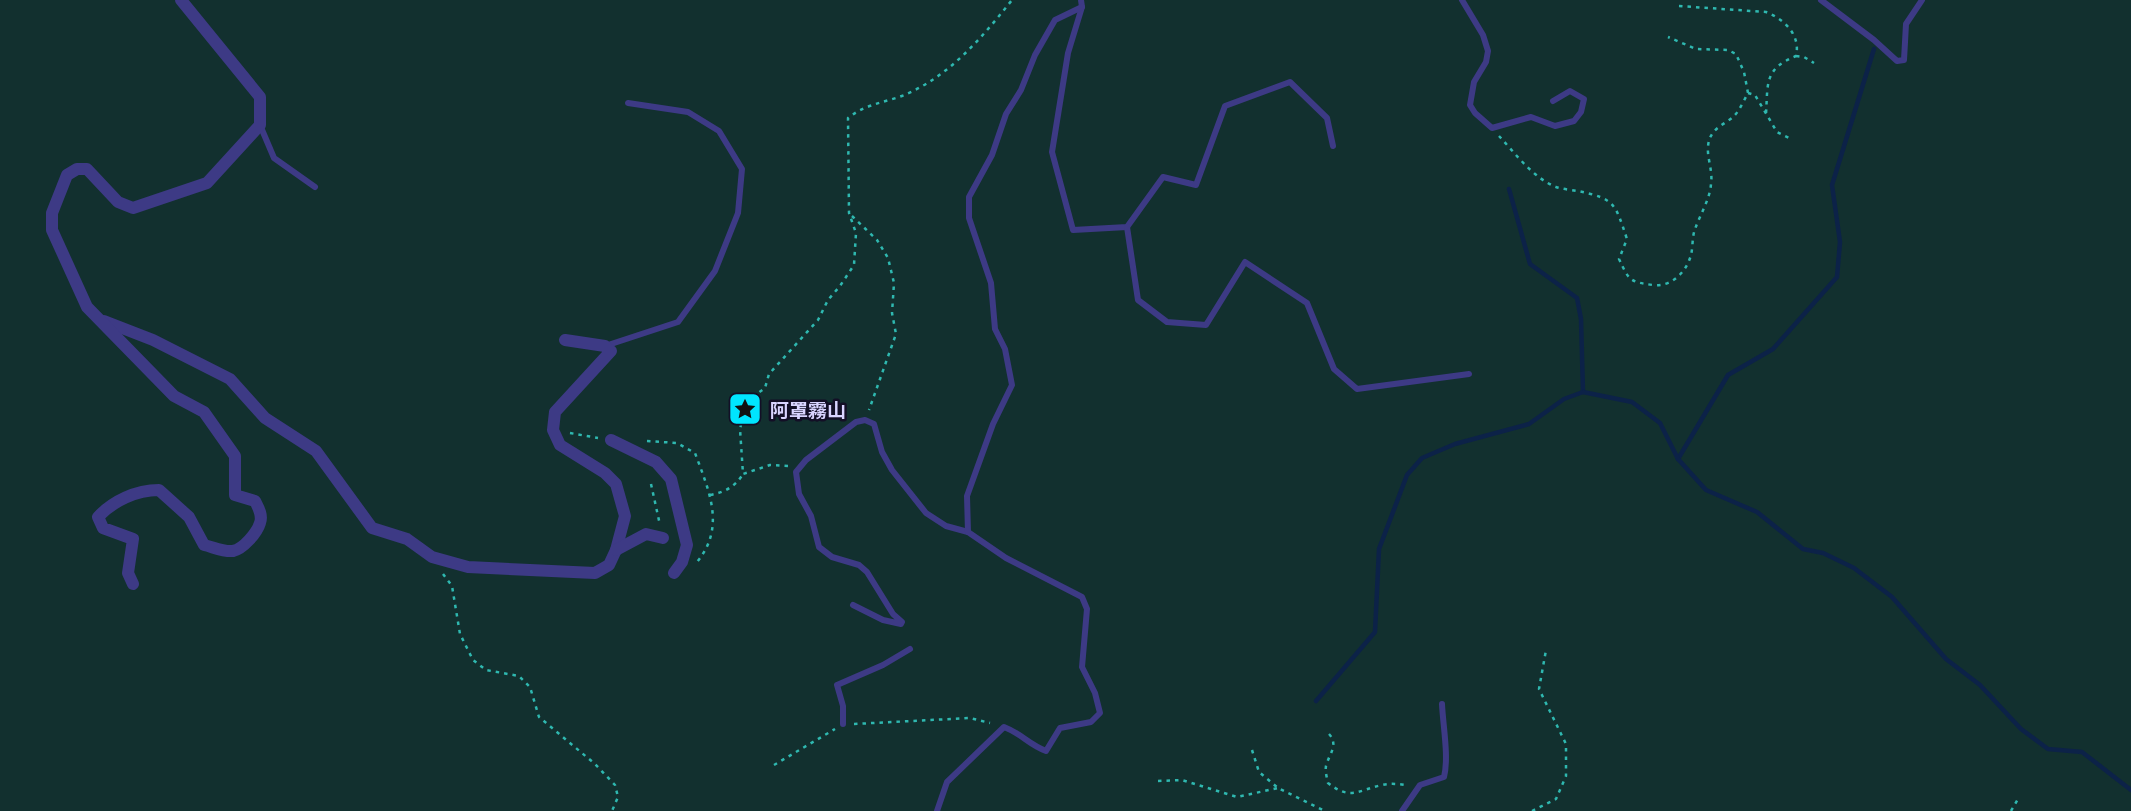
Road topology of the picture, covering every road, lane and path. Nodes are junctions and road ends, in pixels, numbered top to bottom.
1 (181, 0) edge
2 (1012, 0) edge
3 (1462, 0) edge
4 (1821, 0) edge
5 (1922, 0) edge
6 (1081, 4) edge
7 (1679, 5) dead end
8 (1668, 37) dead end
9 (1796, 55) junction
10 (1814, 63) dead end
11 (1748, 93) junction
12 (1553, 101) dead end
13 (628, 103) dead end
14 (1766, 114) junction
15 (260, 125) junction
16 (1492, 128) junction
17 (1791, 139) dead end
18 (1333, 146) dead end
19 (315, 187) dead end
20 (849, 213) junction
21 (1127, 227) junction
22 (98, 318) junction
23 (565, 340) dead end
24 (606, 346) junction
25 (1469, 374) dead end
26 (866, 420) junction
27 (611, 440) dead end
28 (796, 472) junction
29 (743, 474) junction
30 (710, 495) dead end
31 (968, 532) junction
32 (663, 538) dead end
33 (616, 550) junction
34 (432, 557) junction
35 (674, 573) dead end
36 (133, 583) dead end
37 (853, 605) dead end
38 (910, 649) dead end
39 (1546, 650) dead end
40 (1442, 704) dead end
41 (843, 724) junction
42 (1004, 727) junction
43 (1329, 734) dead end
44 (1252, 750) dead end
45 (774, 765) dead end
46 (1158, 781) dead end
47 (1420, 785) junction
48 (1278, 788) junction
49 (2018, 799) dead end
50 (612, 811) edge
51 (937, 811) edge
52 (1325, 811) edge
53 (1402, 811) edge
54 (1532, 811) edge
55 (2011, 811) edge

1 - 15 street
2 - 20 path
3 - 16 lane
4 - 5 lane
6 - 21 lane
6 - 31 lane
7 - 9 path
8 - 11 path
9 - 10 path
9 - 14 path
11 - 14 path
11 - 16 path
12 - 16 lane
13 - 24 lane
14 - 17 path
15 - 19 lane
15 - 22 street
18 - 21 lane
20 - 26 path
20 - 29 path
21 - 25 lane
22 - 34 street
22 - 36 street
23 - 24 street
24 - 33 street
26 - 28 lane
26 - 31 lane
27 - 35 street
28 - 29 path
28 - 37 lane
29 - 30 path
31 - 42 lane
32 - 33 street
33 - 34 street
34 - 50 path
38 - 41 lane
39 - 54 path
40 - 47 lane
41 - 42 path
41 - 45 path
42 - 51 lane
43 - 47 path
44 - 48 path
46 - 48 path
47 - 53 lane
48 - 52 path
49 - 55 path

